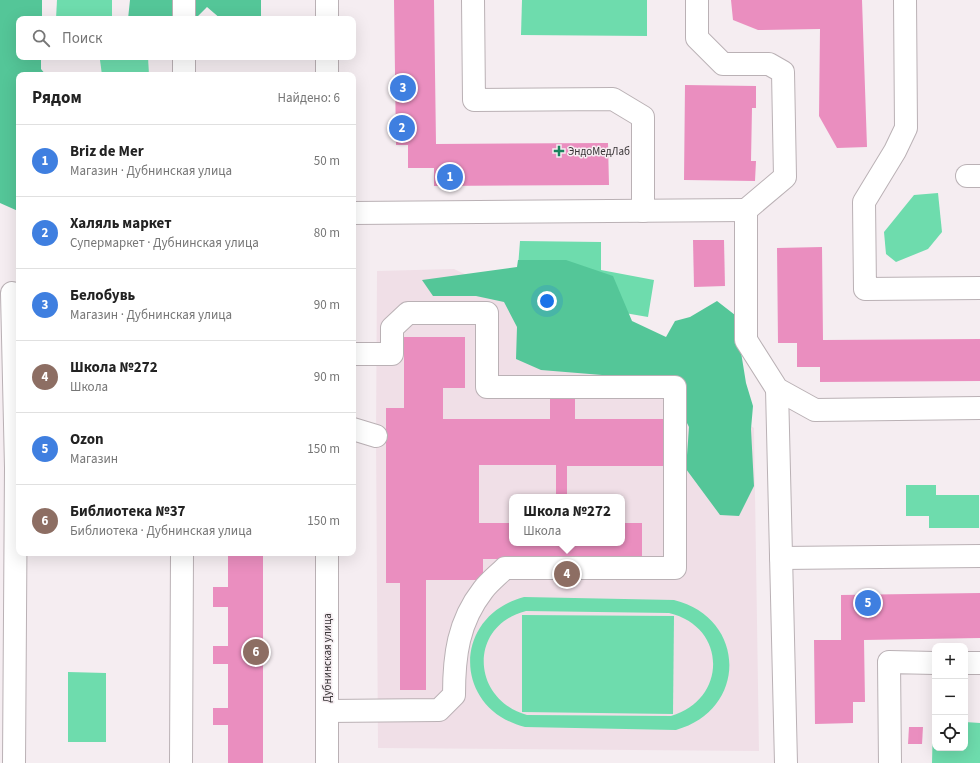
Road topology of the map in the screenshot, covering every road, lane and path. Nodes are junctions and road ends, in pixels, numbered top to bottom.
1 (184, 0) edge
2 (327, 0) edge
3 (473, 0) edge
4 (697, 0) edge
5 (905, 0) edge
6 (184, 16) edge
7 (327, 16) edge
8 (184, 60) edge
9 (327, 60) edge
10 (184, 72) edge
11 (327, 72) edge
12 (746, 210) junction
13 (643, 211) junction
14 (356, 214) edge
15 (980, 288) edge
16 (10, 293) edge
17 (356, 354) edge
18 (777, 389) junction
19 (980, 408) edge
20 (356, 430) edge
21 (376, 436) dead end
22 (182, 556) edge
23 (327, 556) edge
24 (980, 556) edge
25 (781, 558) junction
26 (932, 663) edge
27 (968, 663) edge
28 (980, 663) edge
29 (327, 711) junction
30 (14, 763) edge
31 (181, 763) edge
32 (327, 763) edge
33 (786, 763) edge
34 (890, 763) edge

1 - 6 main road
2 - 7 main road
3 - 13 main road
4 - 12 main road
5 - 15 main road
8 - 10 main road
9 - 11 main road
12 - 13 main road
12 - 18 main road
13 - 14 main road
16 - 30 main road
17 - 29 main road
18 - 19 main road
18 - 25 main road
20 - 21 main road
22 - 31 main road
23 - 29 main road, Дубнинская улица
24 - 25 main road
25 - 33 main road
26 - 34 main road
27 - 28 main road
29 - 32 main road, Дубнинская улица

